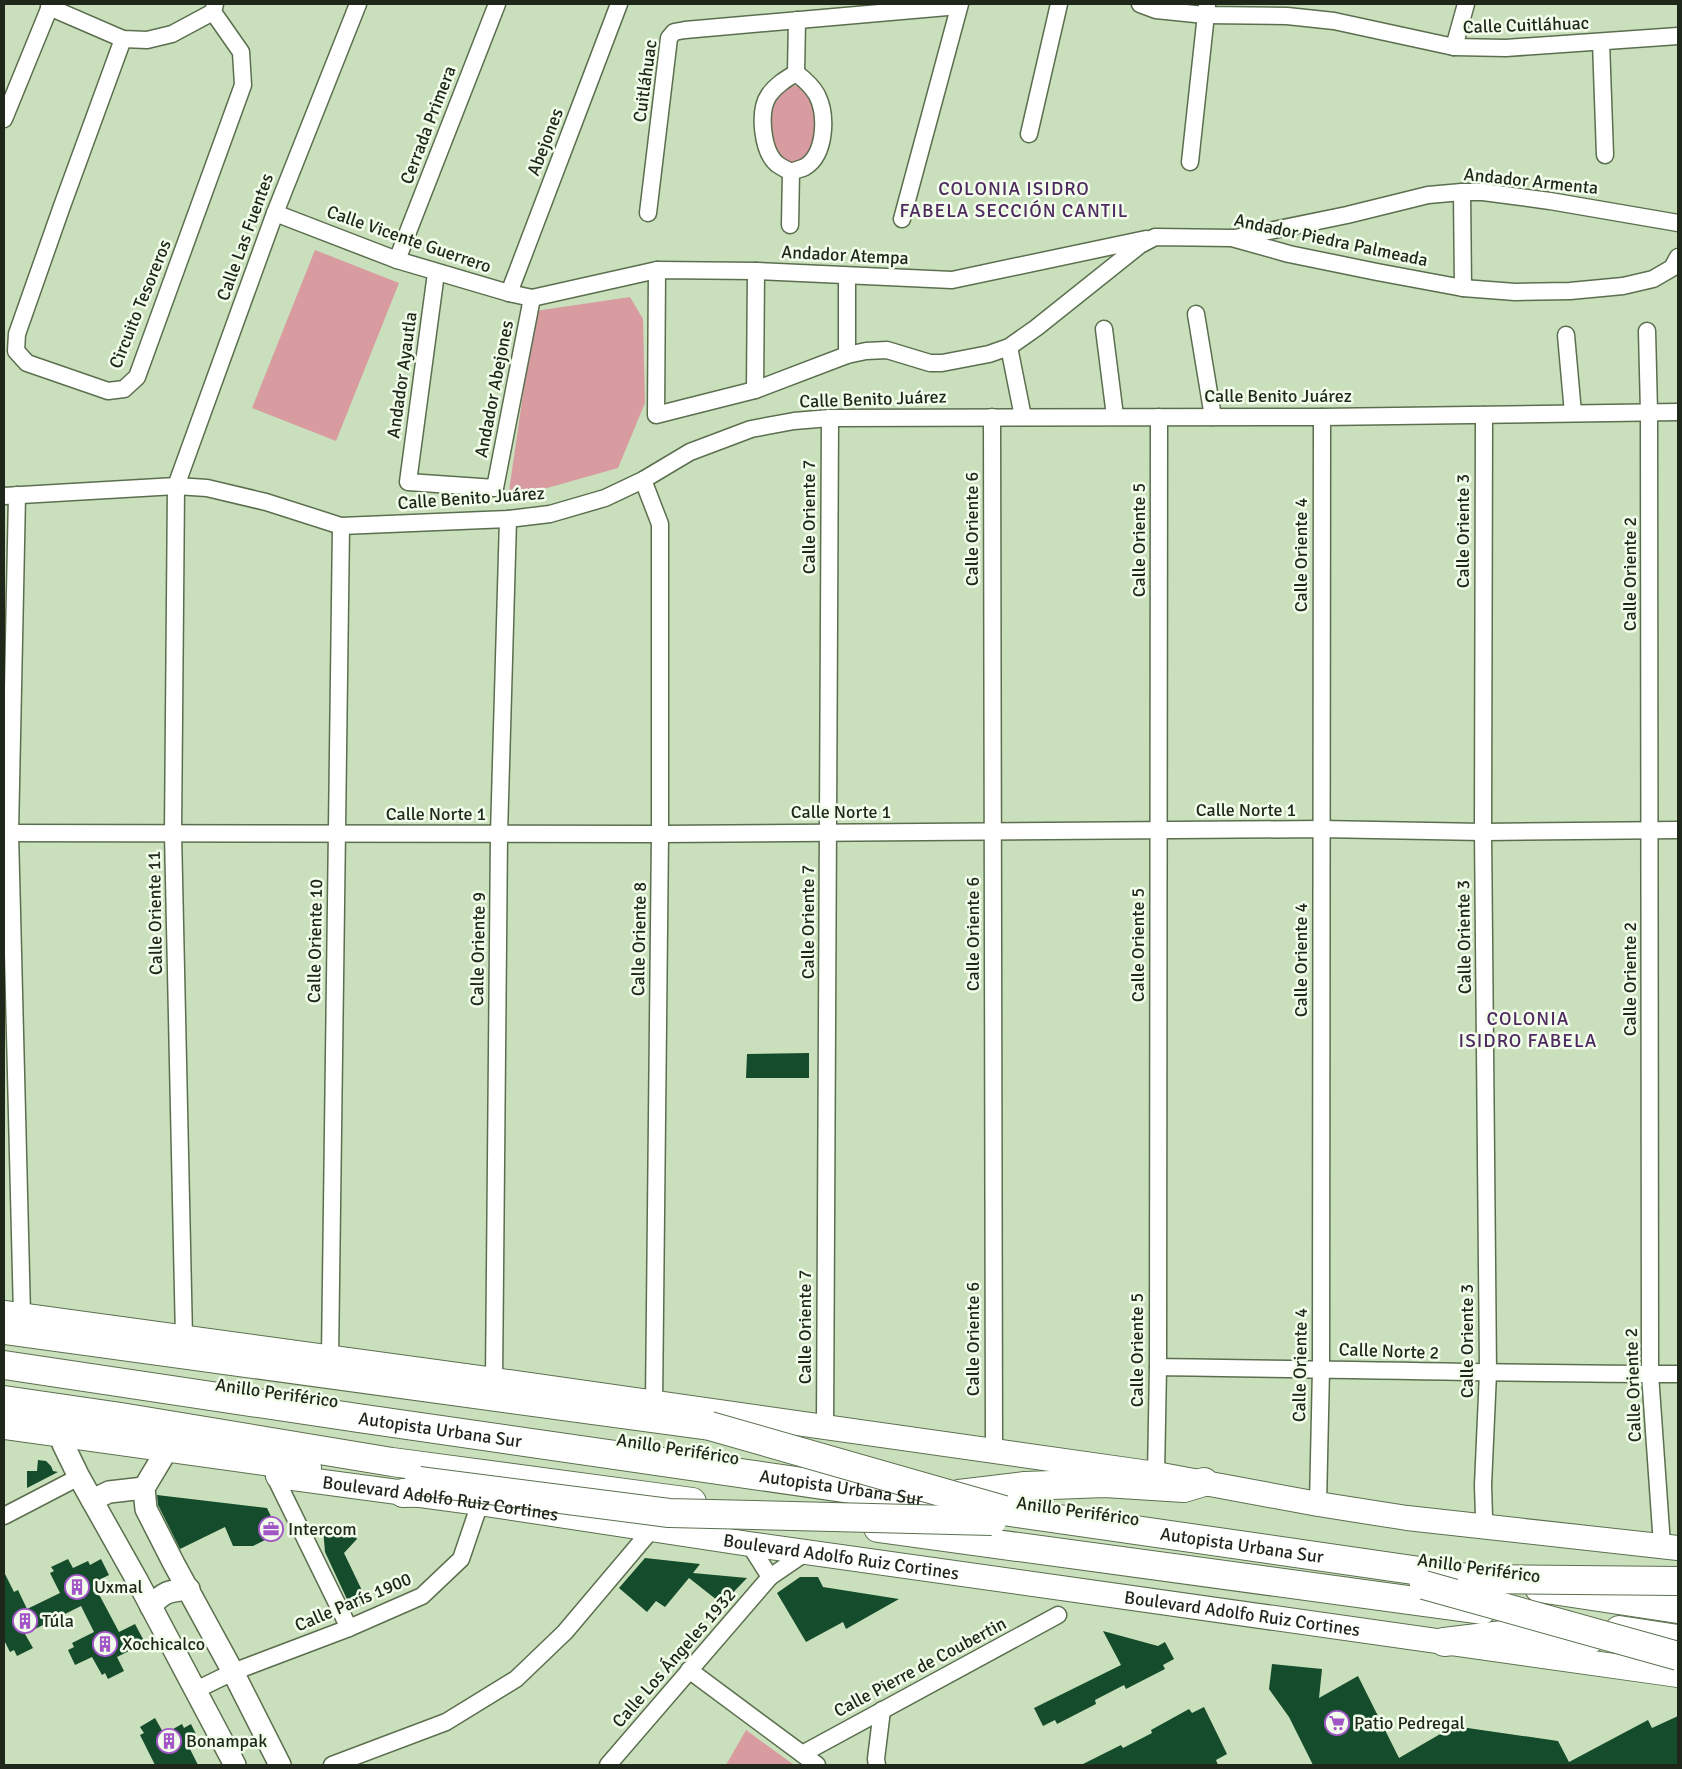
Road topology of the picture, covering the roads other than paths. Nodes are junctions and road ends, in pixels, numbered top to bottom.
1 (358, 4) edge
2 (497, 4) edge
3 (619, 4) edge
4 (1059, 4) edge
5 (1140, 4) edge
6 (1466, 4) edge
7 (50, 5) edge
8 (960, 5) edge
9 (214, 8) edge
10 (1206, 9) edge
11 (797, 20) junction
12 (1678, 36) edge
13 (123, 38) junction
14 (1601, 42) junction
15 (1454, 47) junction
16 (796, 73) junction
17 (4, 119) edge
18 (1029, 134) dead end
19 (1605, 155) dead end
20 (1190, 162) dead end
21 (791, 172) junction
22 (1462, 192) junction
23 (275, 213) junction
24 (648, 213) dead end
25 (902, 219) dead end
26 (1678, 223) edge
27 (790, 226) dead end
28 (1155, 237) junction
29 (1232, 238) junction
30 (1678, 257) edge
31 (397, 260) junction
32 (658, 270) junction
33 (756, 271) junction
34 (436, 273) junction
35 (847, 276) junction
36 (1463, 288) junction
37 (509, 293) junction
38 (532, 298) junction
39 (1196, 314) dead end
40 (1104, 329) dead end
41 (1647, 331) dead end
42 (1566, 335) dead end
43 (1009, 347) junction
44 (847, 355) junction
45 (755, 390) junction
46 (1649, 412) junction
47 (1678, 412) edge
48 (1574, 413) junction
49 (1484, 415) junction
50 (1115, 416) junction
51 (992, 417) junction
52 (1023, 417) junction
53 (1159, 417) junction
54 (1213, 417) junction
55 (1322, 417) junction
56 (830, 418) junction
57 (642, 480) junction
58 (176, 486) junction
59 (495, 488) joint
60 (11, 495) edge
61 (508, 518) junction
62 (341, 526) junction
63 (1321, 829) junction
64 (1158, 830) junction
65 (1650, 830) junction
66 (1678, 830) edge
67 (828, 832) junction
68 (992, 832) junction
69 (1483, 832) junction
70 (7, 833) edge
71 (173, 833) junction
72 (336, 834) junction
73 (499, 834) junction
74 (660, 834) junction
75 (10, 1319) edge
76 (184, 1338) junction
77 (4, 1356) edge
78 (330, 1358) junction
79 (4, 1365) edge
80 (1158, 1367) junction
81 (1321, 1369) junction
82 (1488, 1373) junction
83 (1650, 1374) junction
84 (1678, 1374) edge
85 (494, 1380) junction
86 (4, 1385) edge
87 (4, 1400) edge
88 (654, 1403) junction
89 (4, 1425) edge
90 (825, 1427) junction
91 (4, 1436) edge
92 (63, 1444) junction
93 (994, 1451) junction
94 (162, 1458) junction
95 (1156, 1474) junction
96 (274, 1475) junction
97 (79, 1477) junction
98 (1204, 1482) junction
99 (144, 1488) junction
100 (598, 1489) junction
101 (403, 1493) junction
102 (959, 1494) junction
103 (92, 1500) junction
104 (480, 1503) junction
105 (1318, 1504) junction
106 (998, 1515) junction
107 (4, 1516) edge
108 (1484, 1517) dead end
109 (652, 1529) junction
110 (749, 1544) junction
111 (1670, 1547) edge
112 (808, 1552) junction
113 (174, 1564) junction
114 (770, 1577) junction
115 (1472, 1579) junction
116 (1678, 1581) edge
117 (138, 1582) junction
118 (1424, 1585) junction
119 (189, 1589) junction
120 (1678, 1596) edge
121 (151, 1607) junction
122 (1678, 1609) edge
123 (1058, 1616) dead end
124 (1678, 1622) edge
125 (349, 1628) junction
126 (1678, 1639) edge
127 (1444, 1642) junction
128 (1678, 1643) edge
129 (1678, 1656) edge
130 (689, 1670) junction
131 (234, 1672) junction
132 (1678, 1675) edge
133 (196, 1690) junction
134 (882, 1710) junction
135 (802, 1754) junction
136 (235, 1765) edge
137 (280, 1765) edge
138 (332, 1765) edge
139 (608, 1765) edge
140 (817, 1765) edge
141 (877, 1765) edge

1 - 23 street, Calle Las Fuentes
2 - 31 street, Cerrada Primera
3 - 37 street, Abejones
4 - 18 street
5 - 10 street, Calle Cuitláhuac
6 - 15 street
7 - 13 street, Circuito Tesoreros
7 - 17 street
8 - 11 street, Cuitláhuac
8 - 25 street, Cuitláhuac
9 - 13 street, Circuito Tesoreros
9 - 13 street, Circuito Tesoreros
10 - 15 street, Calle Cuitláhuac
10 - 20 street
11 - 16 street
11 - 24 street, Cuitláhuac
12 - 14 street, Calle Cuitláhuac
14 - 15 street, Calle Cuitláhuac
14 - 19 street
16 - 21 street
16 - 21 street
21 - 27 street
22 - 26 street, Andador Armenta
22 - 29 street, Andador Armenta
22 - 36 street
23 - 31 street, Calle Vicente Guerrero
23 - 58 street, Calle Las Fuentes
28 - 29 street, Andador Piedra Palmeada
28 - 35 street, Andador Atempa
28 - 43 street
29 - 36 street, Andador Piedra Palmeada
30 - 36 street, Andador Piedra Palmeada
31 - 34 street, Calle Vicente Guerrero
32 - 33 street, Andador Atempa
32 - 38 street, Andador Atempa
32 - 45 street
33 - 35 street, Andador Atempa
33 - 45 street
34 - 37 street, Calle Vicente Guerrero
34 - 59 street, Andador Ayautla
35 - 44 street
37 - 38 street, Calle Vicente Guerrero
38 - 59 street, Andador Abejones
39 - 54 street
40 - 50 street
41 - 46 street, Calle Oriente 2
42 - 48 street
43 - 44 street
43 - 52 street
44 - 45 street
46 - 47 street, Calle Benito Juárez
46 - 48 street, Calle Benito Juárez
46 - 65 street, Calle Oriente 2
48 - 49 street, Calle Benito Juárez
49 - 55 street, Calle Benito Juárez
49 - 69 street, Calle Oriente 3
50 - 52 street, Calle Benito Juárez
50 - 53 street, Calle Benito Juárez
51 - 52 street, Calle Benito Juárez
51 - 56 street, Calle Benito Juárez
51 - 68 street, Calle Oriente 6
53 - 54 street, Calle Benito Juárez
53 - 64 street, Calle Oriente 5
54 - 55 street, Calle Benito Juárez
55 - 63 street, Calle Oriente 4
56 - 57 street, Calle Benito Juárez
56 - 67 street, Calle Oriente 7
57 - 61 street, Calle Benito Juárez
57 - 74 street, Calle Oriente 8
58 - 60 street, Calle Benito Juárez
58 - 62 street, Calle Benito Juárez
58 - 71 street, Calle Oriente 11
60 - 70 street
61 - 62 street, Calle Benito Juárez
61 - 73 street, Calle Oriente 9
62 - 72 street, Calle Oriente 10
63 - 64 street, Calle Norte 1
63 - 69 street, Calle Norte 1
63 - 81 street, Calle Oriente 4
64 - 68 street, Calle Norte 1
64 - 80 street, Calle Oriente 5
65 - 66 street, Calle Norte 1
65 - 69 street, Calle Norte 1
65 - 83 street, Calle Oriente 2
67 - 68 street, Calle Norte 1
67 - 74 street, Calle Norte 1
67 - 90 street, Calle Oriente 7
68 - 93 street, Calle Oriente 6
69 - 82 street, Calle Oriente 3
70 - 71 street, Calle Norte 1
70 - 75 street
71 - 72 street, Calle Norte 1
71 - 76 street, Calle Oriente 11
72 - 73 street, Calle Norte 1
72 - 78 street, Calle Oriente 10
73 - 74 street, Calle Norte 1
73 - 85 street, Calle Oriente 9
74 - 88 street, Calle Oriente 8
75 - 76 main road
75 - 106 highway, bridge
76 - 78 main road
77 - 102 highway, Anillo Periférico
78 - 85 main road
79 - 106 highway, Autopista Urbana Sur, bridge
80 - 81 street, Calle Norte 2
80 - 95 street, Calle Oriente 5
81 - 82 street, Calle Norte 2
81 - 105 street, Calle Oriente 4
82 - 83 street, Calle Norte 2
82 - 108 street, Calle Oriente 3
83 - 84 street, Calle Norte 2
83 - 111 street, Calle Oriente 2
85 - 88 main road
86 - 106 highway, Autopista Urbana Sur, bridge
87 - 100 highway
88 - 90 main road
89 - 106 highway, bridge
90 - 93 main road
91 - 92 main road, Boulevard Adolfo Ruiz Cortines
92 - 94 main road, Boulevard Adolfo Ruiz Cortines
92 - 97 street
93 - 95 main road
94 - 96 main road, Boulevard Adolfo Ruiz Cortines
94 - 99 street
95 - 98 main road
96 - 101 main road, Boulevard Adolfo Ruiz Cortines
96 - 125 street
97 - 103 street
97 - 107 street
98 - 102 highway
98 - 105 main road
99 - 103 street
99 - 113 street
100 - 101 highway
100 - 126 highway
101 - 104 main road, Boulevard Adolfo Ruiz Cortines
102 - 120 highway, Anillo Periférico
103 - 117 street
104 - 109 main road, Boulevard Adolfo Ruiz Cortines
104 - 125 street, Calle París 1900
105 - 111 main road
106 - 115 highway, Autopista Urbana Sur
106 - 118 highway, Autopista Urbana Sur
109 - 110 main road, Boulevard Adolfo Ruiz Cortines
109 - 138 street
110 - 112 main road, Boulevard Adolfo Ruiz Cortines
110 - 114 street
112 - 114 street, Calle Los Ángeles 1932
112 - 127 main road, Boulevard Adolfo Ruiz Cortines
113 - 117 street
113 - 119 street
114 - 130 street, Calle Los Ángeles 1932
115 - 116 highway, bridge
115 - 122 highway, Autopista Urbana Sur, bridge
117 - 121 street
118 - 124 highway, Autopista Urbana Sur, bridge
118 - 129 highway, bridge
119 - 121 street
119 - 131 street
121 - 133 street
123 - 134 street, Calle Pierre de Coubertin
125 - 131 street, Calle París 1900
127 - 128 highway
127 - 132 main road, Boulevard Adolfo Ruiz Cortines
130 - 135 street
130 - 139 street, Calle Los Ángeles 1932
131 - 133 street, Calle París 1900
131 - 137 street
133 - 136 street
134 - 135 street, Calle Pierre de Coubertin
134 - 141 street
135 - 140 street

